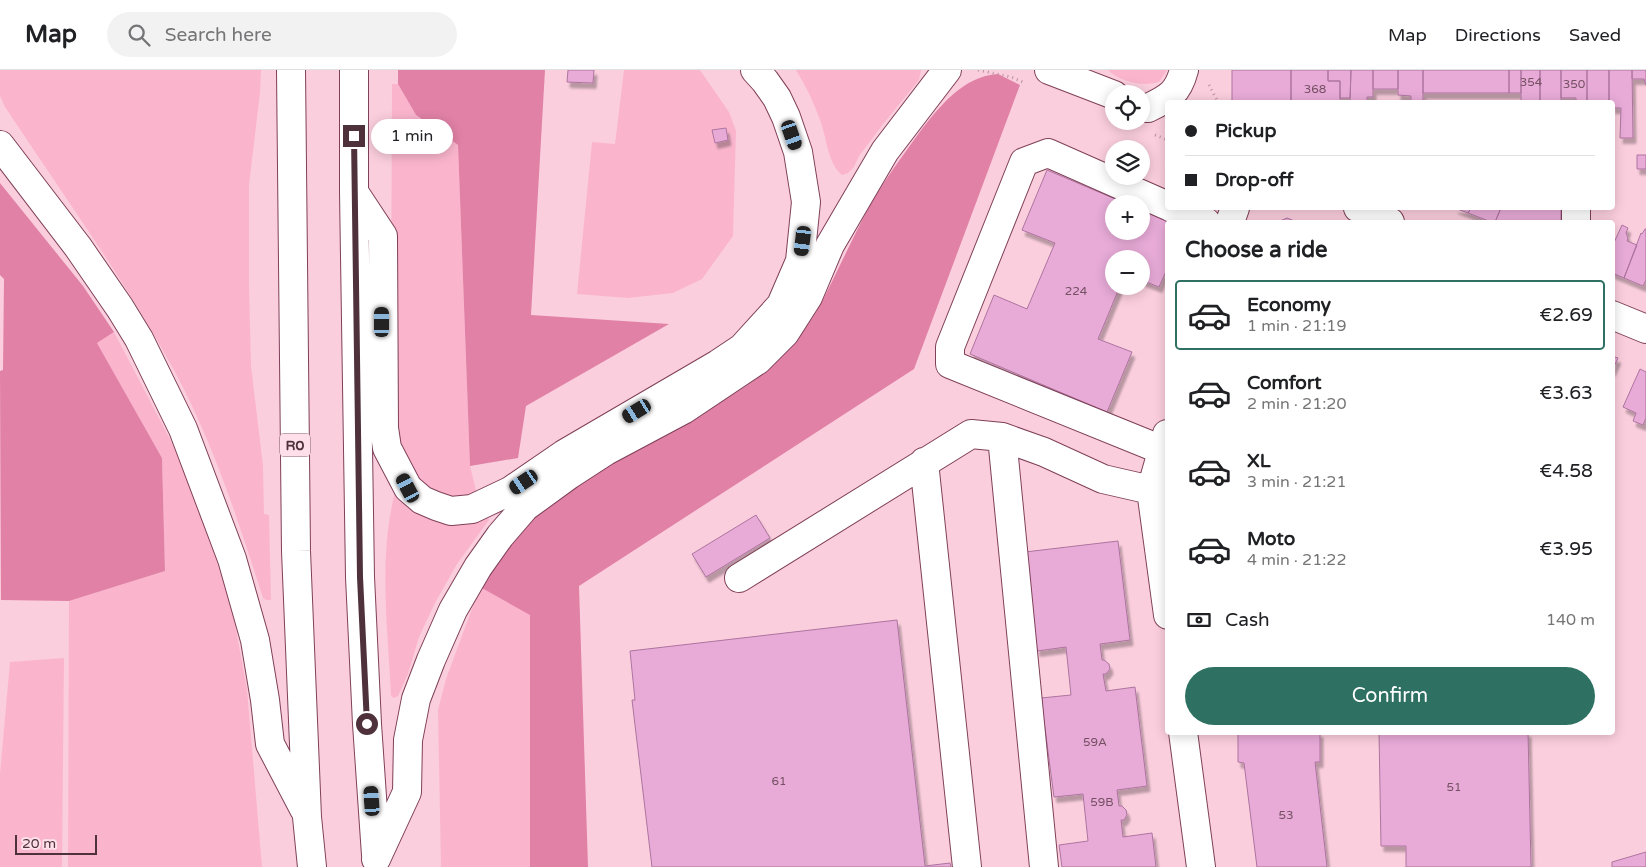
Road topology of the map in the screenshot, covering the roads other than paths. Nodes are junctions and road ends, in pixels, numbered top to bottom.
1 (755, 70) edge
2 (947, 70) edge
3 (1049, 70) edge
4 (1184, 70) edge
5 (291, 71) edge
6 (354, 75) edge
7 (1100, 84) edge
8 (1152, 110) edge
9 (2, 145) edge
10 (354, 192) junction
11 (1165, 205) edge
12 (1177, 210) edge
13 (1363, 210) edge
14 (1201, 220) edge
15 (1385, 220) edge
16 (1615, 316) edge
17 (1646, 329) edge
18 (1002, 437) junction
19 (1165, 441) edge
20 (924, 462) junction
21 (1151, 490) junction
22 (739, 578) dead end
23 (1165, 594) edge
24 (1183, 735) edge
25 (308, 817) junction
26 (377, 863) edge
27 (312, 867) edge
28 (967, 867) edge
29 (1044, 867) edge
30 (1201, 867) edge

1 - 10 main road
2 - 26 main road
3 - 7 main road
4 - 8 main road
5 - 25 main road, R0
6 - 10 main road
9 - 25 main road
10 - 26 main road
11 - 19 main road
12 - 14 main road
13 - 15 main road
16 - 17 main road
18 - 20 main road
18 - 21 main road
18 - 29 main road
19 - 21 main road
20 - 22 main road
20 - 28 main road
21 - 23 main road
24 - 30 main road
25 - 27 main road, R0

